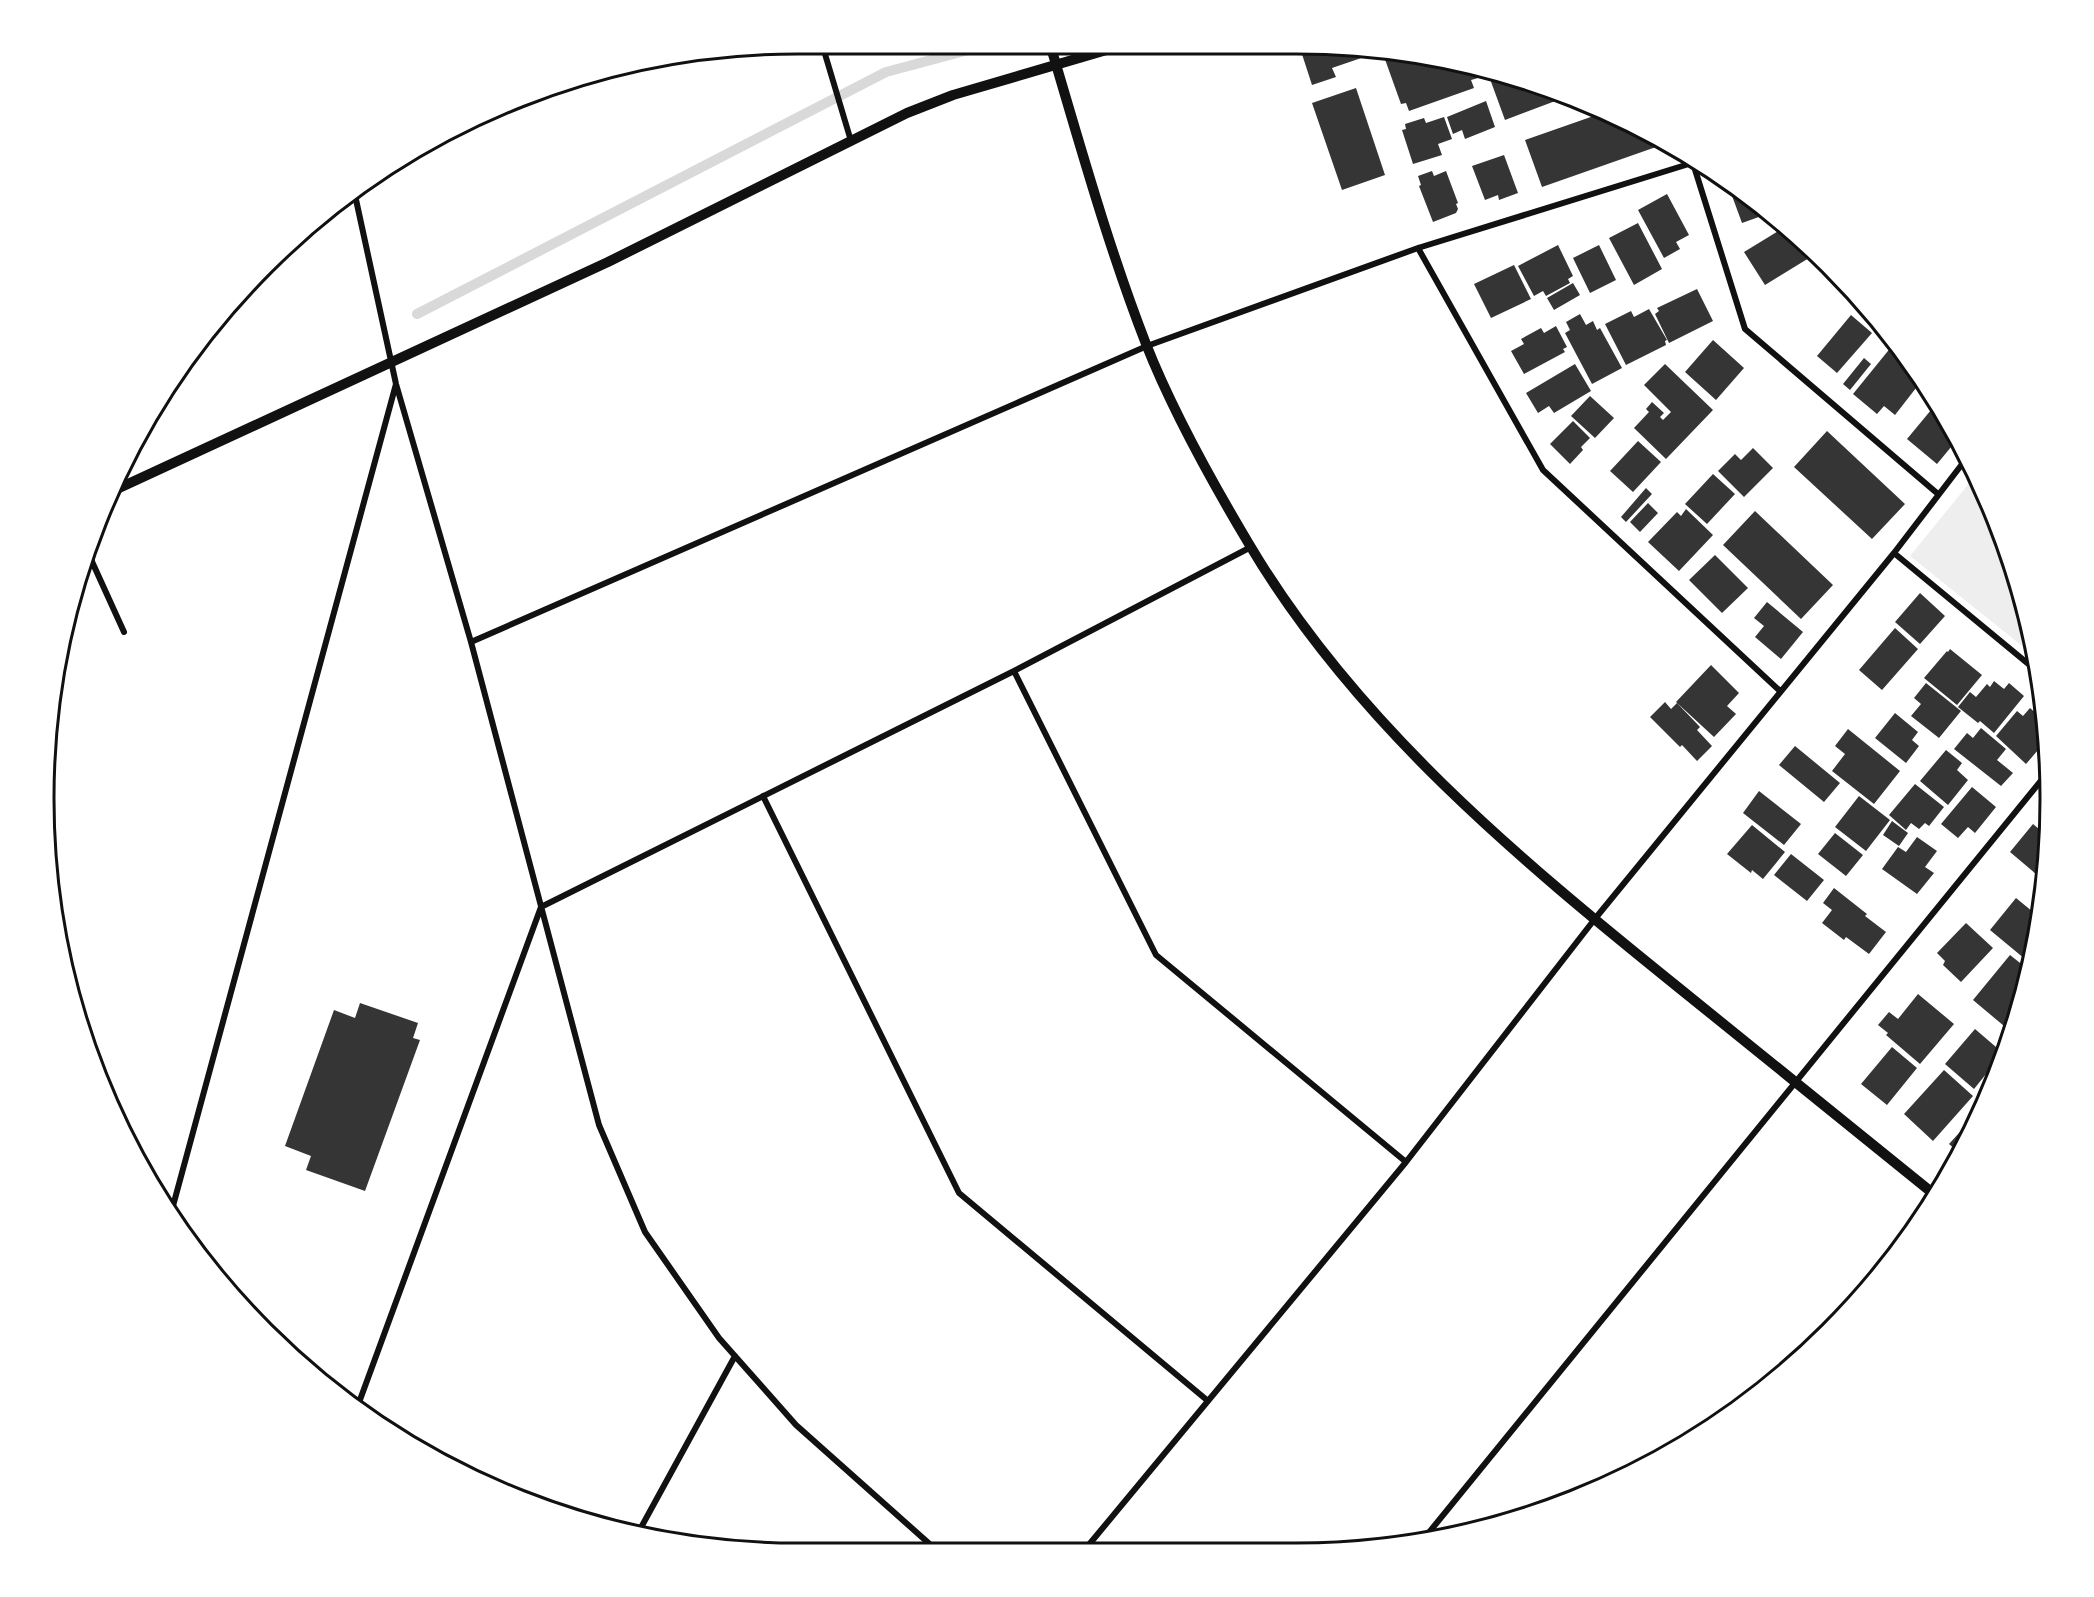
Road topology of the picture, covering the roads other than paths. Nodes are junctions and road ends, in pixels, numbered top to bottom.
1 (825, 54) edge
2 (1053, 54) edge
3 (1092, 54) edge
4 (1056, 64) junction
5 (851, 141) junction
6 (1685, 164) edge
7 (1695, 170) edge
8 (356, 200) edge
9 (1418, 248) junction
10 (1147, 346) junction
11 (393, 363) junction
12 (396, 384) junction
13 (1961, 465) edge
14 (123, 486) edge
15 (1938, 494) junction
16 (1251, 547) junction
17 (1894, 553) junction
18 (93, 563) edge
19 (124, 632) dead end
20 (471, 642) junction
21 (2028, 664) edge
22 (1014, 671) junction
23 (1780, 691) junction
24 (2039, 783) edge
25 (763, 796) junction
26 (542, 907) junction
27 (1594, 920) junction
28 (1795, 1082) junction
29 (1406, 1162) junction
30 (1929, 1190) edge
31 (174, 1203) edge
32 (735, 1356) junction
33 (360, 1400) edge
34 (1208, 1401) junction
35 (642, 1526) edge
36 (1429, 1531) edge
37 (929, 1543) edge
38 (1090, 1543) edge

1 - 5 street
2 - 4 street
3 - 4 street
4 - 5 street
4 - 10 street
5 - 11 street
6 - 9 street
7 - 15 street
8 - 11 street
9 - 10 street
9 - 23 street
10 - 16 street
10 - 20 street
11 - 12 street
11 - 14 street
12 - 20 street
12 - 31 street
13 - 15 street
15 - 17 street
16 - 22 street
16 - 27 street
17 - 21 street
17 - 23 street
18 - 19 street
20 - 26 street
22 - 25 street
22 - 29 street
23 - 27 street
24 - 28 street
25 - 26 street
25 - 34 street
26 - 32 street
26 - 33 street
27 - 28 street
27 - 29 street
28 - 30 street
28 - 36 street
29 - 34 street
32 - 35 street
32 - 37 street
34 - 38 street

